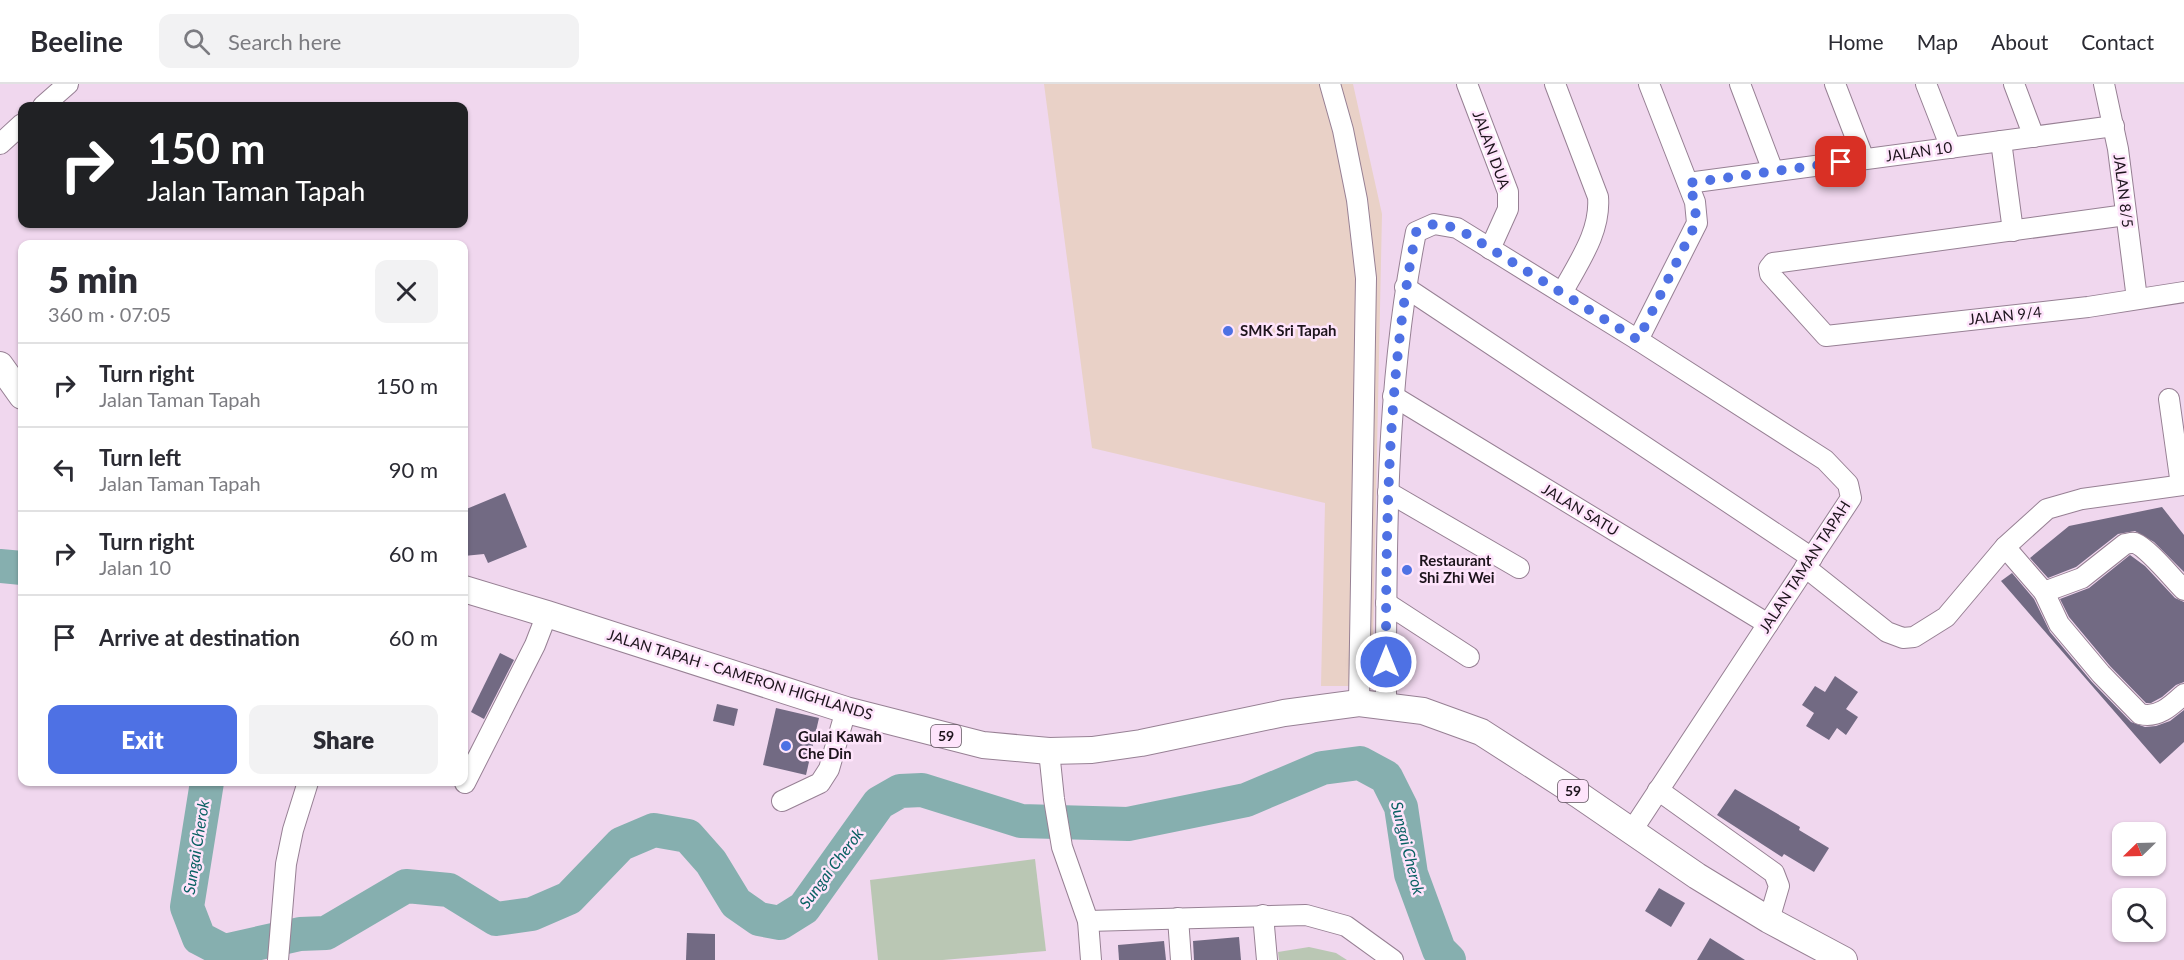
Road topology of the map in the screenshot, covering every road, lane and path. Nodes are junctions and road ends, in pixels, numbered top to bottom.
1 (68, 84) edge
2 (1330, 84) edge
3 (1467, 84) edge
4 (1555, 84) edge
5 (1649, 84) edge
6 (1740, 84) edge
7 (1835, 84) edge
8 (1926, 84) edge
9 (2014, 84) edge
10 (2104, 84) edge
11 (48, 102) edge
12 (2114, 126) junction
13 (18, 128) edge
14 (2034, 137) junction
15 (2001, 141) junction
16 (0, 144) edge
17 (1951, 148) junction
18 (1864, 159) junction
19 (1773, 171) junction
20 (1688, 183) junction
21 (2126, 215) junction
22 (2013, 231) junction
23 (1490, 249) junction
24 (1405, 286) junction
25 (2184, 292) edge
26 (1562, 293) junction
27 (2137, 299) junction
28 (1638, 340) junction
29 (0, 365) edge
30 (18, 390) edge
31 (1393, 396) junction
32 (2169, 399) dead end
33 (2183, 485) edge
34 (1388, 492) junction
35 (2005, 547) junction
36 (1809, 562) junction
37 (1519, 568) dead end
38 (468, 590) edge
39 (2184, 590) edge
40 (2044, 592) junction
41 (1386, 603) junction
42 (547, 614) junction
43 (1768, 624) junction
44 (1469, 657) dead end
45 (2184, 694) edge
46 (1359, 703) junction
47 (1386, 705) junction
48 (846, 710) junction
49 (1049, 750) junction
50 (468, 777) edge
51 (307, 786) edge
52 (1658, 790) junction
53 (782, 801) dead end
54 (1631, 832) junction
55 (1263, 915) junction
56 (1178, 918) junction
57 (1769, 920) junction
58 (1088, 921) junction
59 (278, 960) edge
60 (1091, 960) edge
61 (1181, 960) edge
62 (1267, 960) edge
63 (1393, 960) edge
64 (1844, 960) edge

1 - 11 street
2 - 46 street
3 - 23 street, JALAN DUA
4 - 26 street
5 - 20 street
6 - 19 street
7 - 18 street
8 - 17 street
9 - 14 street
10 - 12 street, JALAN 8/5
12 - 14 street, JALAN 10
12 - 21 street, JALAN 8/5
13 - 16 street
14 - 15 street, JALAN 10
15 - 17 street, JALAN 10
15 - 22 street
17 - 18 street, JALAN 10
18 - 19 street, JALAN 10
19 - 20 street, JALAN 10
20 - 28 street
21 - 22 street
21 - 27 street, JALAN 8/5
22 - 27 street, JALAN 9/4
23 - 24 street, JALAN TAMAN TAPAH
23 - 26 street, JALAN TAMAN TAPAH
24 - 31 street
24 - 36 street
25 - 27 street, JALAN 9/4
26 - 28 street, JALAN TAMAN TAPAH
28 - 36 street, JALAN TAMAN TAPAH
29 - 30 main road
31 - 34 street
31 - 43 street, JALAN SATU
32 - 33 street
33 - 35 street
34 - 37 street
34 - 41 street
35 - 36 street
35 - 40 street
36 - 43 street, JALAN TAMAN TAPAH
38 - 42 main road, JALAN TAPAH - CAMERON HIGHLANDS / 59
39 - 40 street
40 - 45 street
41 - 44 street
41 - 47 street
42 - 48 main road, JALAN TAPAH - CAMERON HIGHLANDS / 59
42 - 50 street
43 - 52 street, JALAN TAMAN TAPAH
46 - 47 main road, JALAN TAPAH - CAMERON HIGHLANDS / 59
46 - 49 main road, JALAN TAPAH - CAMERON HIGHLANDS / 59
47 - 54 main road, JALAN TAPAH - CAMERON HIGHLANDS / 59
48 - 49 main road, JALAN TAPAH - CAMERON HIGHLANDS / 59
48 - 53 street
49 - 58 street
51 - 59 street
52 - 54 street, JALAN TAMAN TAPAH
52 - 57 street
54 - 57 main road, JALAN TAPAH - CAMERON HIGHLANDS / 59
55 - 56 street
55 - 62 street
55 - 63 street
56 - 58 street
56 - 61 street
57 - 64 main road, JALAN TAPAH - CAMERON HIGHLANDS / 59
58 - 60 street

